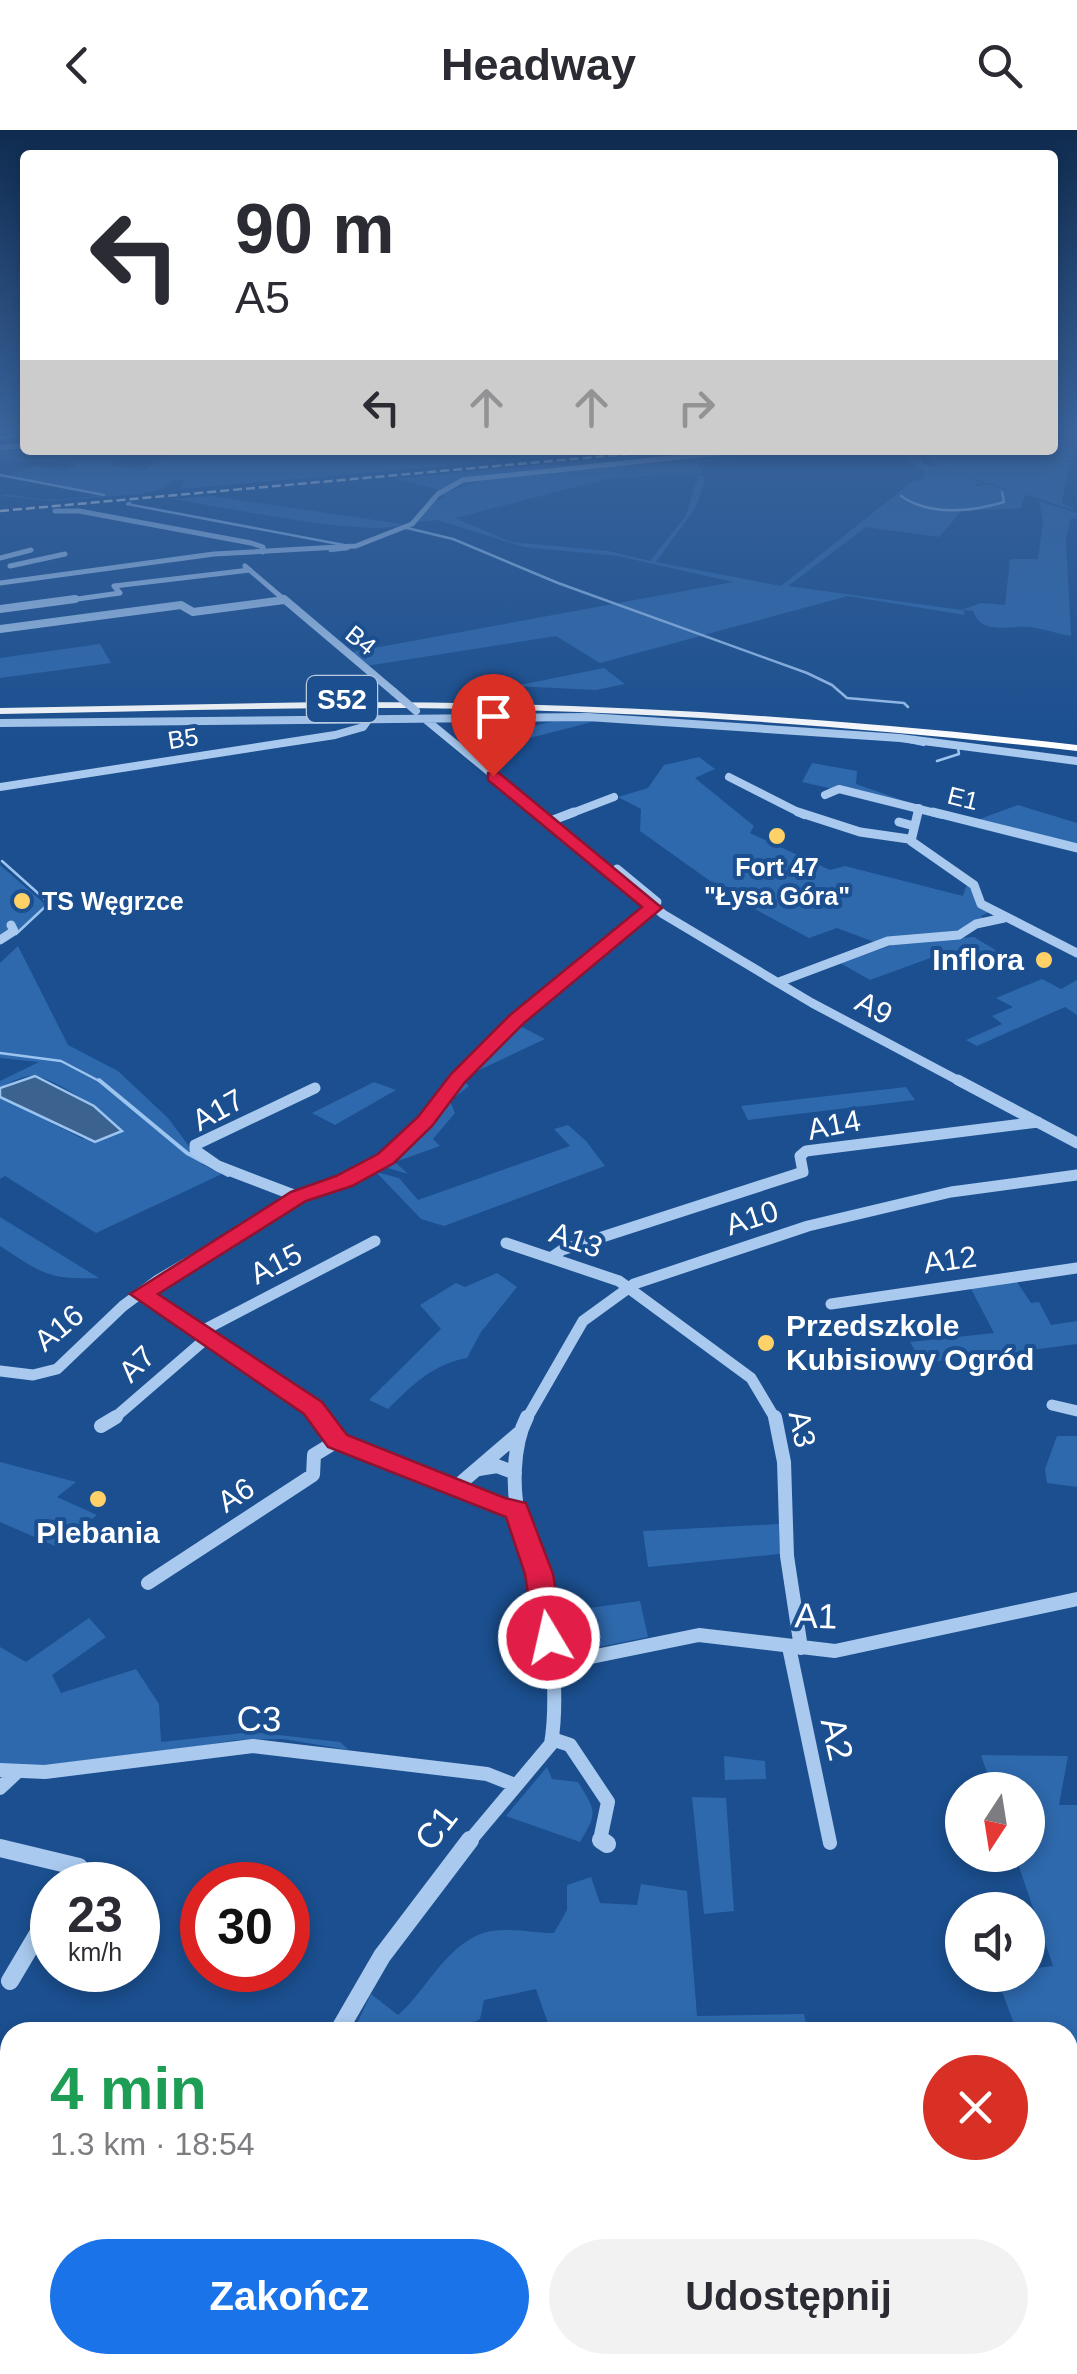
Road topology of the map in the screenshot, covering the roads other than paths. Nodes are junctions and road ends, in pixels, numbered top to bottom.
1 (207, 536) edge
2 (380, 536) edge
3 (31, 550) dead end
4 (263, 552) junction
5 (65, 554) dead end
6 (230, 554) junction
7 (0, 560) edge
8 (10, 566) junction
9 (250, 570) junction
10 (24, 580) junction
11 (0, 583) edge
12 (284, 600) junction
13 (0, 609) edge
14 (0, 628) edge
15 (0, 708) edge
16 (425, 719) junction
17 (368, 720) junction
18 (0, 723) edge
19 (1077, 744) edge
20 (1077, 760) edge
21 (729, 777) dead end
22 (0, 787) edge
23 (825, 795) dead end
24 (614, 797) dead end
25 (919, 808) junction
26 (548, 822) junction
27 (898, 822) dead end
28 (914, 826) junction
29 (572, 841) junction
30 (916, 841) junction
31 (1062, 846) dead end
32 (1077, 848) edge
33 (653, 908) junction
34 (1004, 918) junction
35 (11, 925) dead end
36 (0, 940) edge
37 (1077, 953) edge
38 (736, 958) junction
39 (779, 982) junction
40 (315, 1088) dead end
41 (1038, 1122) junction
42 (1077, 1143) edge
43 (1077, 1176) edge
44 (298, 1196) junction
45 (375, 1241) dead end
46 (506, 1244) dead end
47 (552, 1258) junction
48 (1077, 1268) edge
49 (629, 1287) junction
50 (142, 1294) junction
51 (830, 1304) dead end
52 (204, 1334) junction
53 (0, 1371) edge
54 (1052, 1406) dead end
55 (1077, 1411) edge
56 (101, 1426) dead end
57 (519, 1434) junction
58 (337, 1441) junction
59 (476, 1471) junction
60 (514, 1472) junction
61 (456, 1487) junction
62 (517, 1510) junction
63 (148, 1583) dead end
64 (1077, 1598) edge
65 (795, 1648) junction
66 (551, 1659) junction
67 (552, 1739) junction
68 (8, 1771) edge
69 (515, 1784) junction
70 (0, 1788) edge
71 (607, 1844) dead end
72 (830, 1844) dead end
73 (0, 1848) edge
74 (61, 1862) edge
75 (30, 1947) edge
76 (10, 1981) dead end
77 (344, 2022) edge

1 - 4 street
2 - 4 street
3 - 7 street
4 - 6 street
5 - 8 street
6 - 9 street, B4
6 - 10 street
7 - 8 street
8 - 10 street
9 - 12 street, B4
9 - 13 street
10 - 11 street
12 - 14 street
12 - 16 street, B4, bridge
15 - 19 highway, S52
15 - 19 highway, S52
16 - 17 street
16 - 20 street
16 - 26 street, B4
17 - 18 street
17 - 22 street, B5
21 - 30 street
23 - 25 street, E1
24 - 26 street
25 - 28 street
25 - 32 street, E1
26 - 29 street, B4
27 - 28 street
28 - 30 street
29 - 33 street, B4
29 - 38 street
30 - 34 street
31 - 32 street
33 - 38 street, A9
33 - 44 street, A16
34 - 37 street
34 - 39 street
35 - 36 street
38 - 39 street, A9
39 - 41 street, A9
40 - 44 street, A17
41 - 42 street, A9
41 - 47 street, A14
43 - 49 street, A10
44 - 50 street, A16
45 - 52 street, A15
46 - 47 street, A13
47 - 49 street, A13
48 - 51 street, A12
49 - 57 street, A10
49 - 65 street, A3
50 - 52 street
50 - 53 street, A16
52 - 56 street, A7
52 - 58 street
54 - 55 street
57 - 59 street, A10
57 - 60 street, A10
58 - 61 street
58 - 63 street, A6
59 - 60 street
59 - 61 street, A10
60 - 62 street, A10
61 - 62 street
62 - 66 street, A10
64 - 65 street, A1
65 - 66 street, A1
65 - 72 street, A2
66 - 67 street
67 - 69 street, C1
67 - 71 street
68 - 69 street, C3
68 - 70 street
69 - 77 street, C1
73 - 74 street
75 - 76 street

